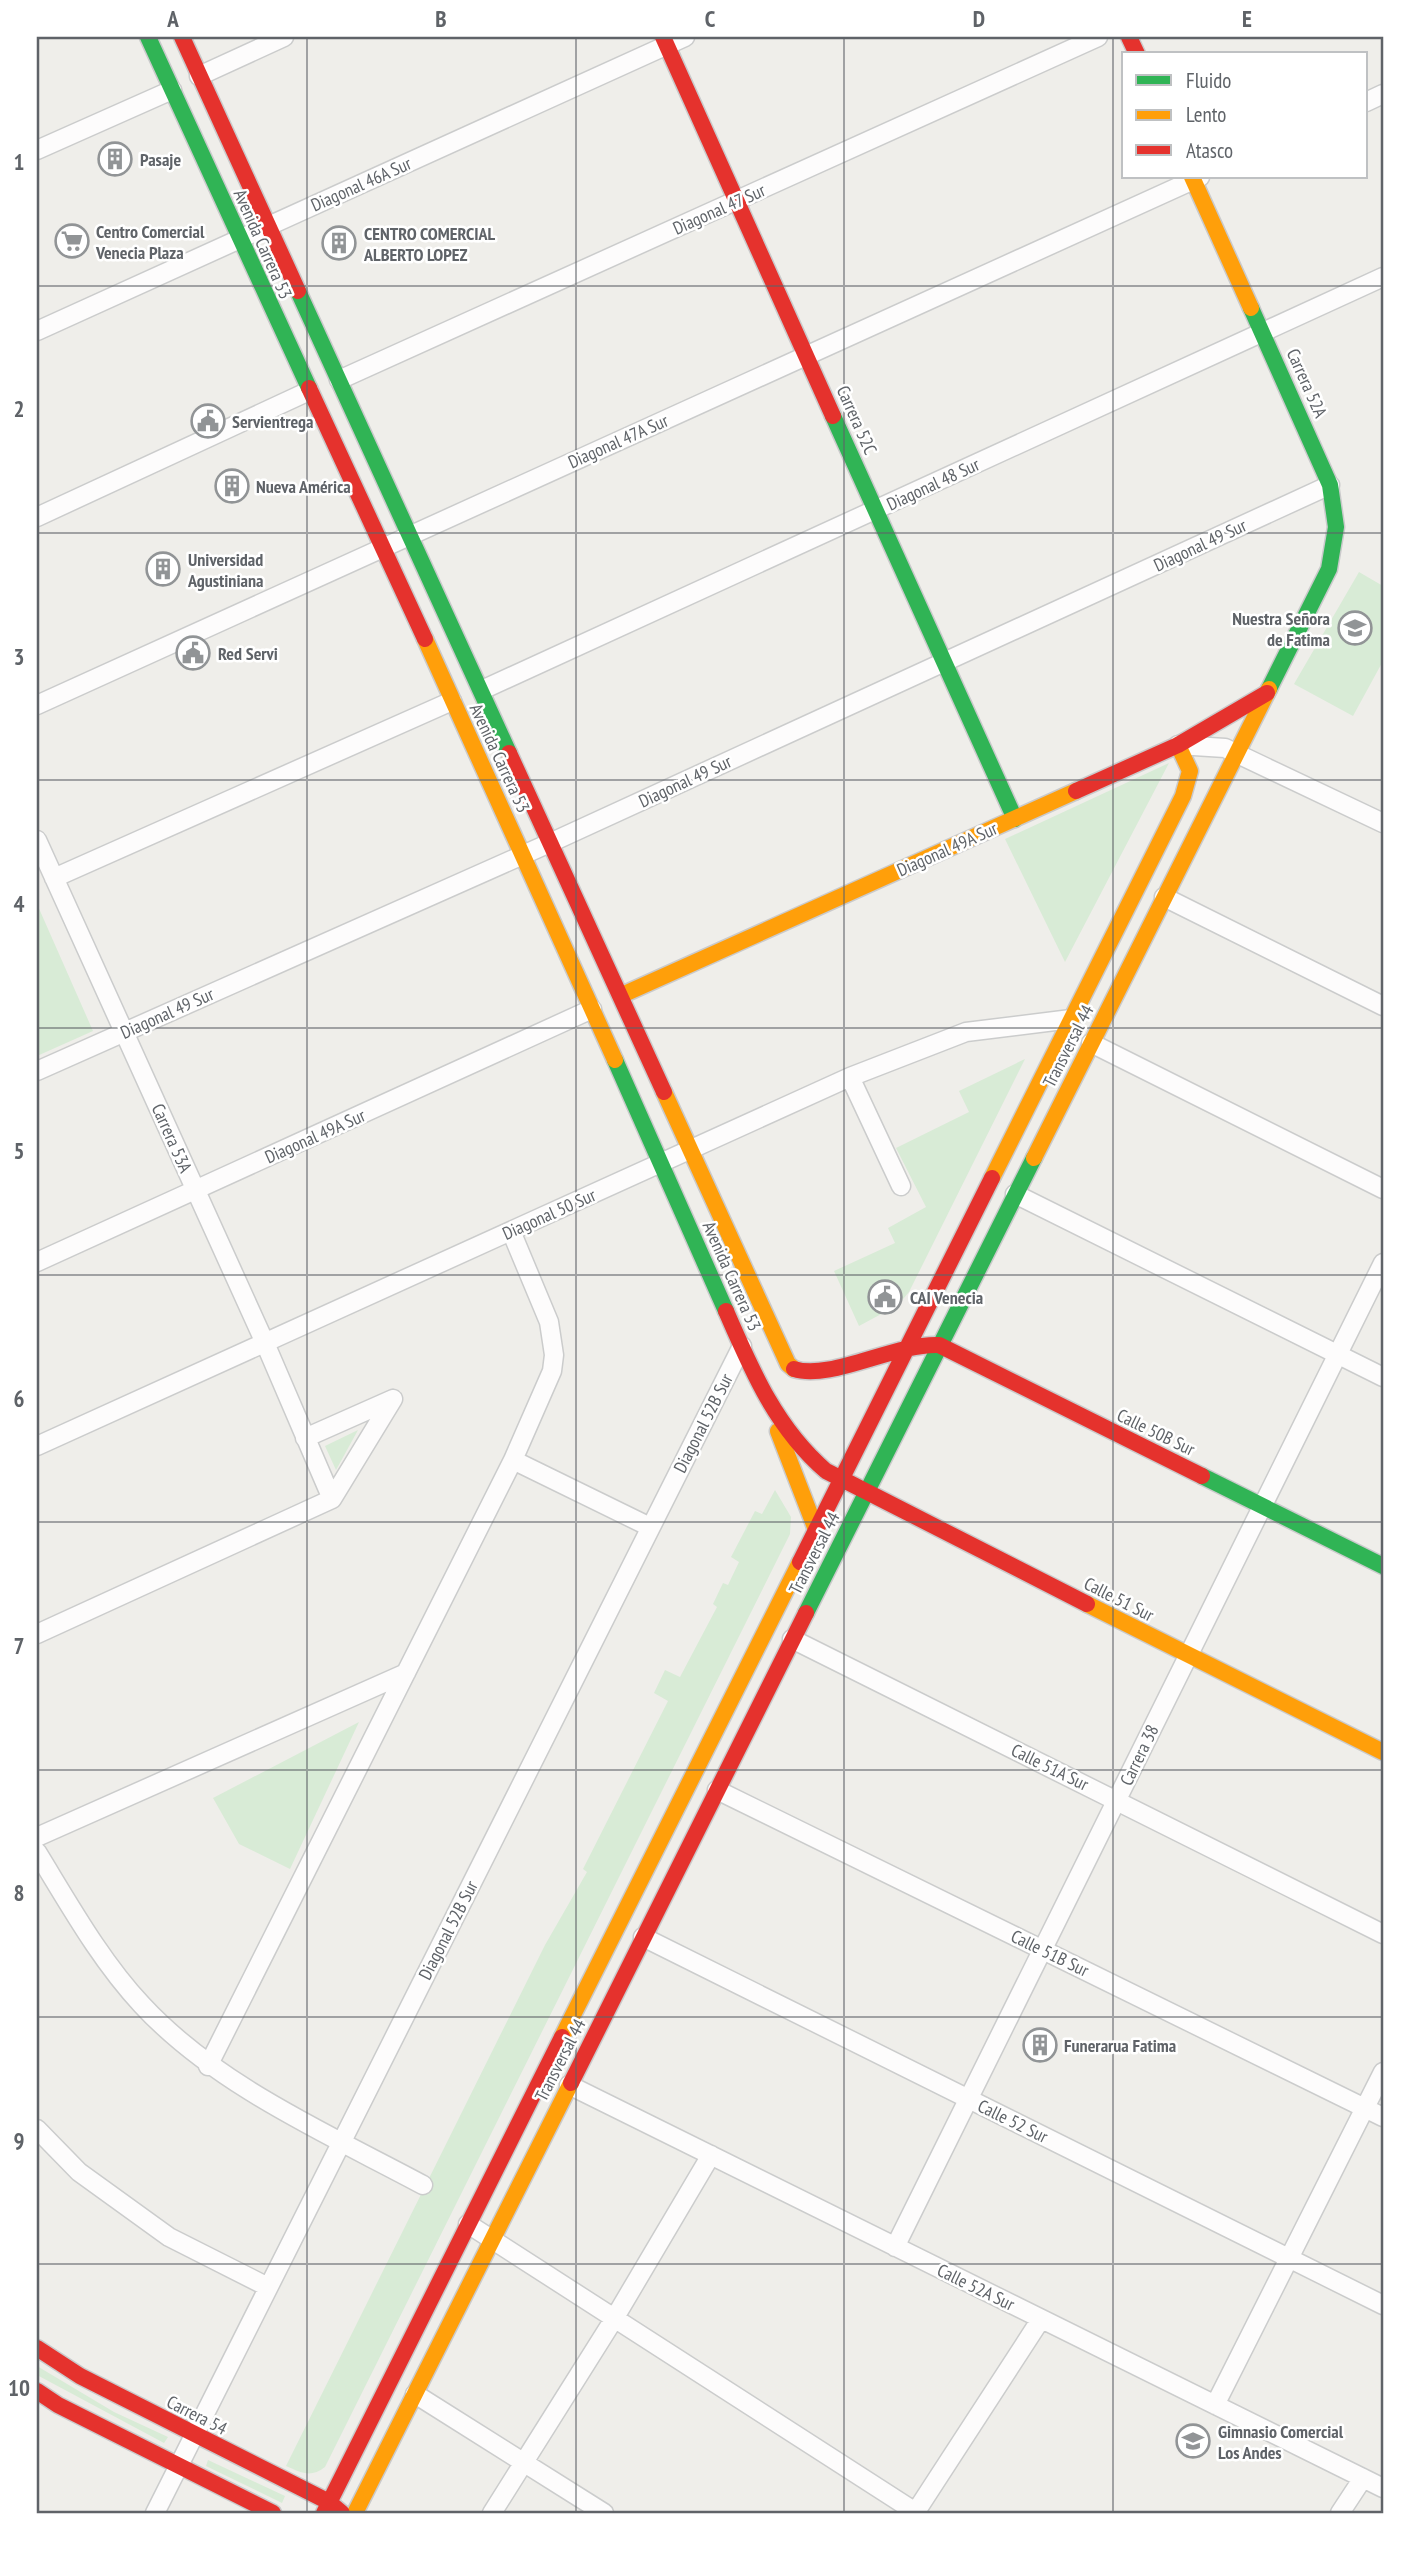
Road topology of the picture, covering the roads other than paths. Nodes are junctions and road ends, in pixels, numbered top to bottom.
1 (148, 37) edge
2 (181, 37) edge
3 (284, 37) edge
4 (685, 37) edge
5 (1098, 37) edge
6 (664, 41) edge
7 (199, 76) junction
8 (172, 89) junction
9 (37, 150) edge
10 (1195, 178) edge
11 (736, 201) junction
12 (268, 226) junction
13 (240, 239) junction
14 (1383, 277) edge
15 (37, 331) edge
16 (1263, 332) junction
17 (806, 355) junction
18 (340, 380) junction
19 (309, 391) junction
20 (1330, 485) junction
21 (876, 510) junction
22 (37, 517) edge
23 (410, 535) junction
24 (381, 549) junction
25 (1309, 611) joint
26 (945, 662) junction
27 (482, 690) junction
28 (1268, 693) junction
29 (452, 701) junction
30 (37, 705) edge
31 (1178, 745) junction
32 (1237, 753) junction
33 (1015, 819) junction
34 (1383, 823) edge
35 (37, 840) edge
36 (552, 842) junction
37 (524, 855) junction
38 (54, 878) junction
39 (1164, 897) junction
40 (622, 995) junction
41 (1383, 1006) edge
42 (592, 1009) junction
43 (1071, 1019) junction
44 (124, 1032) junction
45 (1091, 1043) junction
46 (37, 1071) edge
47 (850, 1077) junction
48 (691, 1149) junction
49 (660, 1163) junction
50 (901, 1186) dead end
51 (1383, 1189) edge
52 (195, 1190) junction
53 (1015, 1194) junction
54 (511, 1231) junction
55 (37, 1262) edge
56 (1383, 1262) edge
57 (265, 1343) junction
58 (939, 1345) junction
59 (742, 1346) junction
60 (909, 1347) junction
61 (1338, 1354) junction
62 (1383, 1377) edge
63 (763, 1395) junction
64 (305, 1438) junction
65 (37, 1446) edge
66 (513, 1460) junction
67 (838, 1480) junction
68 (865, 1494) junction
69 (332, 1499) junction
70 (1262, 1506) junction
71 (650, 1527) junction
72 (815, 1527) junction
73 (1383, 1566) edge
74 (37, 1634) edge
75 (792, 1639) junction
76 (1189, 1655) junction
77 (406, 1673) junction
78 (1383, 1752) edge
79 (717, 1790) junction
80 (1116, 1800) junction
81 (37, 1837) edge
82 (37, 1852) edge
83 (1383, 1934) edge
84 (643, 1937) junction
85 (1043, 1949) junction
86 (208, 2066) junction
87 (1383, 2072) edge
88 (569, 2085) junction
89 (968, 2099) junction
90 (1365, 2108) junction
91 (1383, 2117) edge
92 (37, 2129) edge
93 (341, 2141) junction
94 (711, 2155) junction
95 (423, 2185) dead end
96 (468, 2224) junction
97 (492, 2240) junction
98 (895, 2247) junction
99 (1289, 2258) junction
100 (268, 2287) junction
101 (1383, 2305) edge
102 (614, 2319) junction
103 (1041, 2319) junction
104 (37, 2347) edge
105 (37, 2391) edge
106 (415, 2394) junction
107 (1215, 2405) junction
108 (193, 2435) junction
109 (524, 2462) junction
110 (178, 2466) junction
111 (1363, 2478) junction
112 (1383, 2488) edge
113 (332, 2510) edge
114 (155, 2513) edge
115 (273, 2513) edge
116 (355, 2513) edge
117 (492, 2513) edge
118 (604, 2513) edge
119 (916, 2513) edge
120 (1340, 2513) edge

1 - 8 street, Avenida Carrera 53
2 - 7 street, Avenida Carrera 53
3 - 7 street
4 - 6 street, Diagonal 46A Sur
5 - 11 street, Diagonal 47 Sur
6 - 11 street, Carrera 52C
6 - 12 street, Diagonal 46A Sur
7 - 12 street, Avenida Carrera 53
8 - 9 street
8 - 13 street, Avenida Carrera 53
10 - 16 street, Carrera 52A
10 - 17 street, Diagonal 47A Sur
11 - 17 street, Carrera 52C
11 - 18 street, Diagonal 47 Sur
12 - 13 street, Diagonal 46A Sur
12 - 18 street, Avenida Carrera 53
13 - 15 street, Diagonal 46A Sur
13 - 19 street, Avenida Carrera 53
14 - 16 street, Diagonal 48 Sur
16 - 20 street, Carrera 52A
16 - 21 street, Diagonal 48 Sur
17 - 21 street, Carrera 52C
17 - 23 street, Diagonal 47A Sur
18 - 23 street, Avenida Carrera 53
19 - 22 street
19 - 24 street, Avenida Carrera 53
20 - 25 street, Carrera 52A
20 - 26 street, Diagonal 49 Sur
21 - 26 street, Carrera 52C
21 - 27 street, Diagonal 48 Sur
23 - 24 street, Diagonal 47A Sur
23 - 27 street, Avenida Carrera 53
24 - 29 street, Avenida Carrera 53
24 - 30 street, Diagonal 47A Sur
25 - 28 street, Transversal 44
26 - 33 street, Carrera 52C
26 - 36 street, Diagonal 49 Sur
27 - 36 street, Avenida Carrera 53
28 - 31 street, Diagonal 49A Sur
28 - 32 street, Transversal 44
29 - 37 street, Avenida Carrera 53
29 - 38 street
31 - 32 street
31 - 33 street, Diagonal 49A Sur
31 - 43 street, Transversal 44
32 - 34 street
32 - 39 street, Transversal 44
33 - 40 street, Diagonal 49A Sur
35 - 38 street, Carrera 53A
36 - 37 street, Diagonal 49 Sur
36 - 40 street, Avenida Carrera 53
37 - 42 street, Avenida Carrera 53
37 - 44 street, Diagonal 49 Sur
38 - 44 street, Carrera 53A
39 - 41 street
39 - 45 street, Transversal 44
40 - 48 street, Avenida Carrera 53
42 - 49 street, Avenida Carrera 53
42 - 52 street, Diagonal 49A Sur
43 - 47 street, Diagonal 50 Sur
43 - 60 street, Transversal 44
44 - 46 street, Diagonal 49 Sur
44 - 52 street, Carrera 53A
45 - 51 street
45 - 53 street, Transversal 44
47 - 48 street, Diagonal 50 Sur
47 - 50 street
48 - 49 street, Diagonal 50 Sur
48 - 60 street, Avenida Carrera 53
49 - 54 street, Diagonal 50 Sur
49 - 59 street, Avenida Carrera 53
52 - 55 street, Diagonal 49A Sur
52 - 57 street, Carrera 53A
53 - 58 street, Transversal 44
53 - 61 street
54 - 57 street, Diagonal 50 Sur
54 - 66 street
56 - 61 street, Carrera 38
57 - 64 street, Carrera 53A
57 - 65 street, Diagonal 50 Sur
58 - 60 street
58 - 68 street, Transversal 44
58 - 70 street, Calle 50B Sur
59 - 63 street, Avenida Carrera 53
59 - 71 street, Diagonal 52B Sur
60 - 67 street, Transversal 44
61 - 62 street
61 - 70 street, Carrera 38
63 - 67 street, Avenida Carrera 53
63 - 72 street
64 - 69 street, Carrera 53A
64 - 69 street
66 - 71 street
66 - 77 street
67 - 68 street, Calle 51 Sur
67 - 72 street, Transversal 44
68 - 75 street, Transversal 44
68 - 76 street, Calle 51 Sur
69 - 74 street
70 - 73 street, Calle 50B Sur
70 - 76 street, Carrera 38
71 - 93 street, Diagonal 52B Sur
72 - 96 street, Transversal 44
75 - 79 street, Transversal 44
75 - 80 street, Calle 51A Sur
76 - 78 street, Calle 51 Sur
76 - 80 street, Carrera 38
77 - 81 street
77 - 86 street
79 - 84 street, Transversal 44
79 - 85 street, Calle 51B Sur
80 - 83 street, Calle 51A Sur
80 - 85 street, Carrera 38
82 - 86 street
84 - 88 street, Transversal 44
84 - 89 street, Calle 52 Sur
85 - 89 street, Carrera 38
85 - 90 street, Calle 51B Sur
86 - 93 street
87 - 90 street
88 - 94 street, Calle 52A Sur
88 - 97 street, Transversal 44
89 - 98 street, Carrera 38
89 - 99 street, Calle 52 Sur
90 - 91 street, Calle 51B Sur
90 - 99 street
92 - 100 street
93 - 95 street
93 - 100 street, Diagonal 52B Sur
94 - 98 street, Calle 52A Sur
94 - 102 street
96 - 97 street
96 - 113 street, Transversal 44
97 - 102 street
97 - 106 street, Transversal 44
98 - 103 street, Calle 52A Sur
99 - 101 street, Calle 52 Sur
99 - 107 street
100 - 108 street, Diagonal 52B Sur
102 - 109 street
102 - 119 street
103 - 107 street, Calle 52A Sur
103 - 119 street
104 - 108 street, Carrera 54
105 - 110 street
106 - 109 street
106 - 116 street, Transversal 44
107 - 111 street, Calle 52A Sur
108 - 110 street, Diagonal 52B Sur
108 - 113 street, Carrera 54
109 - 117 street
109 - 118 street
110 - 114 street, Diagonal 52B Sur
110 - 115 street
111 - 112 street, Calle 52A Sur
111 - 120 street

